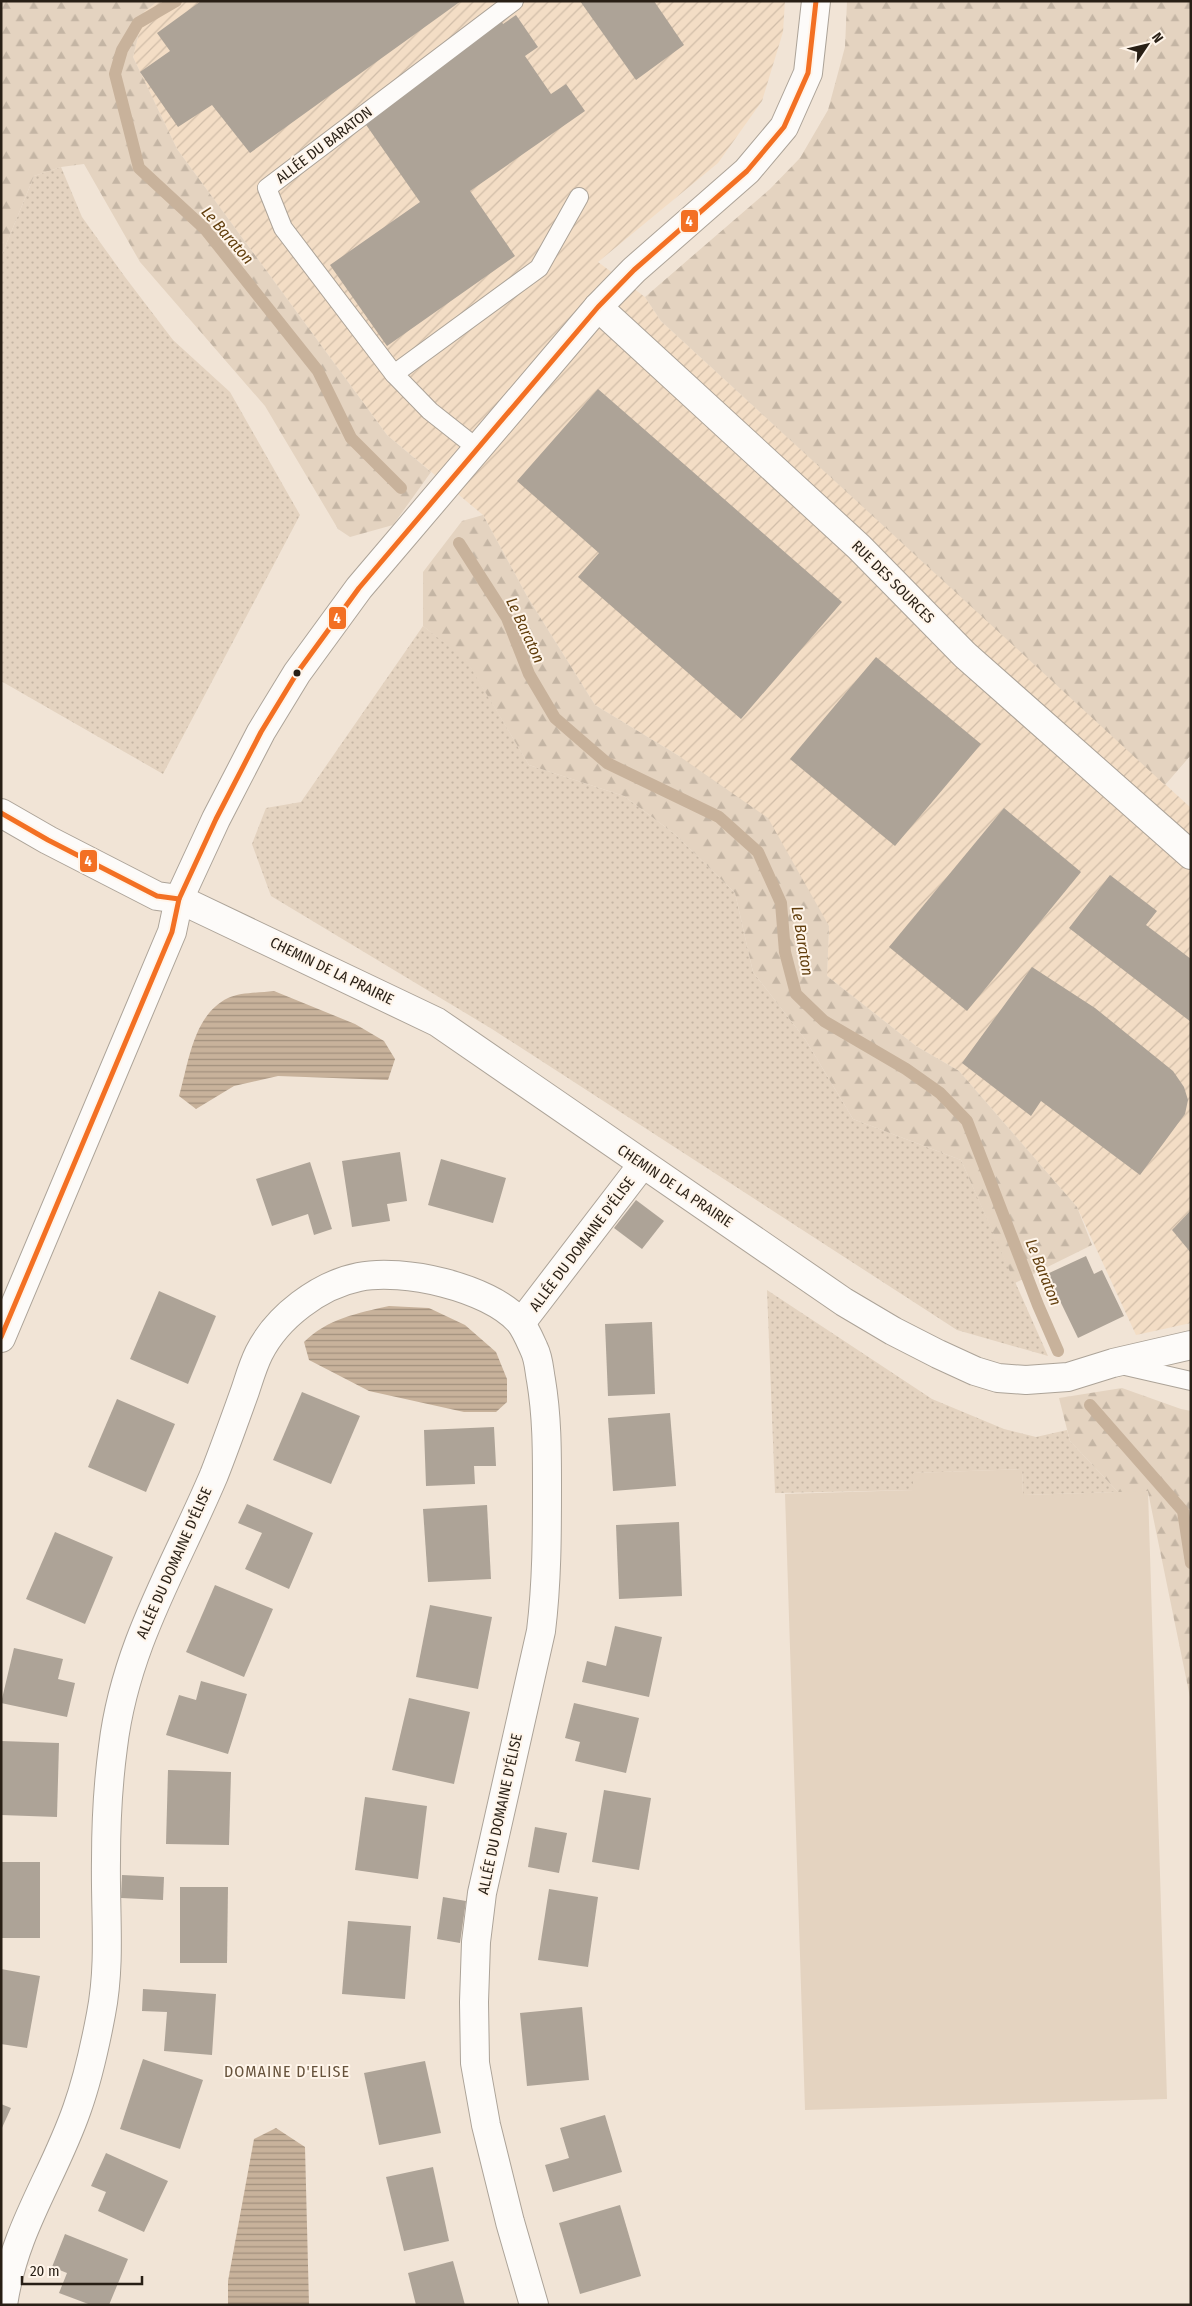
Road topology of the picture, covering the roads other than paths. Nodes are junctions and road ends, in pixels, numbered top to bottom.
1 (514, 1) edge
2 (816, 1) edge
3 (579, 197) dead end
4 (598, 307) junction
5 (394, 374) junction
6 (478, 449) junction
7 (1, 813) edge
8 (1191, 855) edge
9 (179, 899) junction
10 (642, 1165) junction
11 (521, 1323) junction
12 (1, 1338) edge
13 (1191, 1345) edge
14 (1113, 1363) junction
15 (1191, 1381) edge
16 (3, 2305) edge
17 (534, 2305) edge

1 - 5 lane, ALLÉE DU BARATON
2 - 4 street
3 - 5 lane
4 - 6 street
4 - 8 street, RUE DES SOURCES
5 - 6 lane, ALLÉE DU BARATON
6 - 9 street
7 - 9 street, CHEMIN DE LA PRAIRIE
9 - 10 street, CHEMIN DE LA PRAIRIE
9 - 12 street
10 - 11 street, ALLÉE DU DOMAINE D'ÉLISE
10 - 14 street, CHEMIN DE LA PRAIRIE
11 - 16 street, ALLÉE DU DOMAINE D'ÉLISE
11 - 17 street, ALLÉE DU DOMAINE D'ÉLISE
13 - 14 street, CHEMIN DE LA PRAIRIE
14 - 15 lane

